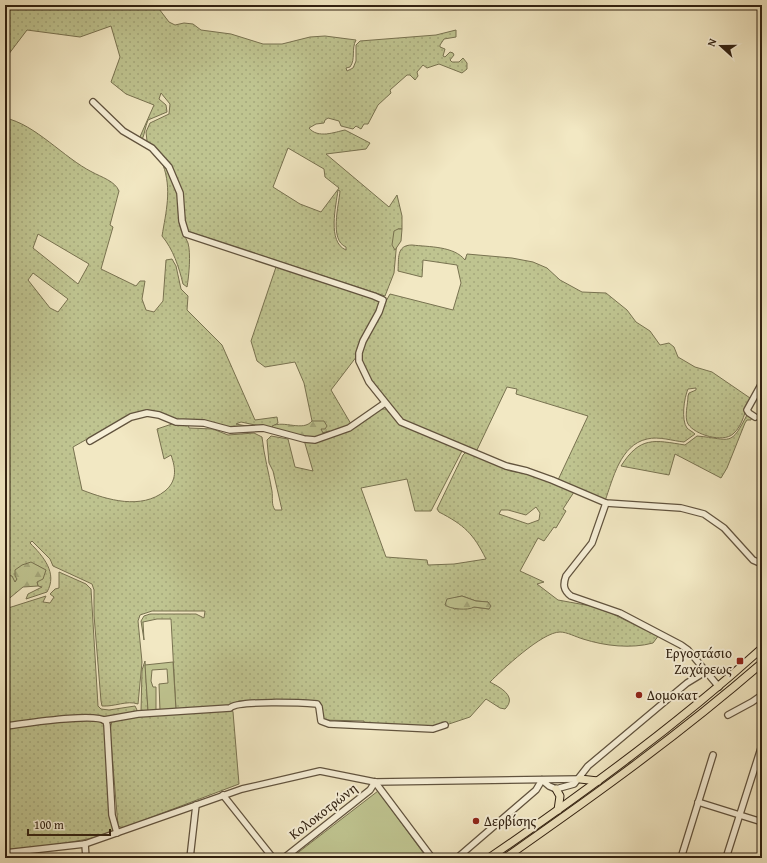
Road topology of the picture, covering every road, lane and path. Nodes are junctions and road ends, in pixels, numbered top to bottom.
1 (93, 102) dead end
2 (762, 383) edge
3 (385, 403) junction
4 (756, 417) dead end
5 (90, 441) dead end
6 (606, 503) junction
7 (762, 564) edge
8 (762, 648) edge
9 (762, 663) edge
10 (705, 672) junction
11 (719, 687) junction
12 (762, 695) edge
13 (728, 715) dead end
14 (104, 720) junction
15 (445, 725) dead end
16 (5, 726) edge
17 (762, 745) edge
18 (713, 755) dead end
19 (580, 779) junction
20 (542, 780) junction
21 (598, 781) junction
22 (375, 782) junction
23 (556, 789) junction
24 (223, 796) junction
25 (698, 802) junction
26 (196, 805) junction
27 (558, 810) junction
28 (739, 816) junction
29 (762, 822) edge
30 (117, 833) junction
31 (85, 844) junction
32 (5, 854) edge
33 (86, 858) edge
34 (190, 858) edge
35 (274, 858) edge
36 (284, 858) edge
37 (432, 858) edge
38 (457, 858) edge
39 (489, 858) edge
40 (505, 858) edge
41 (681, 858) edge
42 (726, 858) edge

1 - 3 street
2 - 4 street
3 - 5 street
3 - 6 street
6 - 7 street
6 - 10 street
8 - 11 main road
9 - 40 main road
10 - 11 street
10 - 19 street
11 - 21 main road
12 - 13 street
14 - 15 street
14 - 16 street
14 - 30 street
17 - 28 street
18 - 25 street
19 - 20 street
19 - 21 main road
19 - 23 street
20 - 22 street
20 - 23 street
20 - 38 street
21 - 27 main road
22 - 24 street
22 - 36 street, Κολοκοτρώνη
22 - 37 street
23 - 27 main road
24 - 26 street
24 - 35 street
25 - 28 street
25 - 41 street
26 - 30 street
26 - 34 street
27 - 39 main road
28 - 29 street
28 - 42 street
30 - 31 street
31 - 32 street
31 - 33 street

